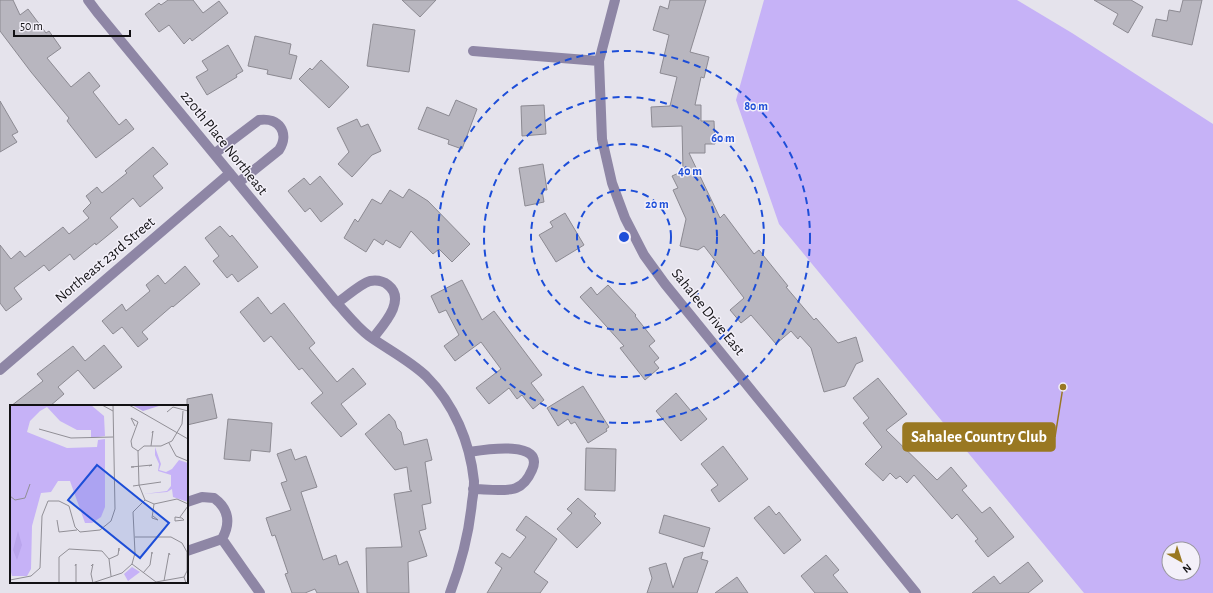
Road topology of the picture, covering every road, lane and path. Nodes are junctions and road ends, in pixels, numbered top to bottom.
1 (88, 0) edge
2 (616, 0) edge
3 (473, 51) dead end
4 (599, 61) junction
5 (214, 154) junction
6 (230, 173) junction
7 (238, 183) junction
8 (337, 304) junction
9 (373, 338) junction
10 (0, 370) edge
11 (469, 452) junction
12 (473, 489) junction
13 (188, 502) edge
14 (222, 539) junction
15 (188, 551) edge
16 (260, 593) edge
17 (450, 593) edge
18 (916, 593) edge

1 - 5 street, 220th Place Northeast
2 - 4 street, Sahalee Drive East
3 - 4 street
4 - 18 street, Sahalee Drive East
5 - 6 street, 220th Place Northeast
5 - 7 street
6 - 7 street, 220th Place Northeast
6 - 10 street, Northeast 23rd Street
7 - 8 street, 220th Place Northeast
8 - 9 street, 220th Place Northeast
8 - 9 street
9 - 11 street, 220th Place Northeast
11 - 12 street, 220th Place Northeast
11 - 12 street
12 - 17 street, 220th Place Northeast
13 - 14 street
14 - 15 street
14 - 16 street

